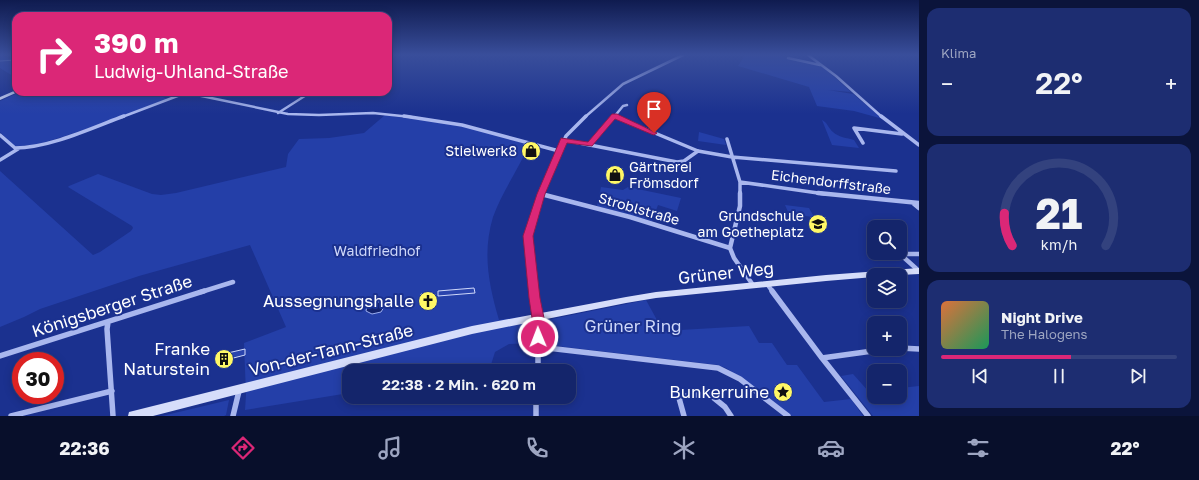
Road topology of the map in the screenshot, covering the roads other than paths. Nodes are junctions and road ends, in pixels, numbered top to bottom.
1 (641, 74) edge
2 (833, 74) edge
3 (12, 94) edge
4 (177, 96) edge
5 (205, 96) edge
6 (305, 96) edge
7 (0, 99) edge
8 (627, 105) dead end
9 (278, 113) junction
10 (614, 116) junction
11 (905, 134) junction
12 (0, 135) edge
13 (727, 139) dead end
14 (564, 140) junction
15 (863, 143) dead end
16 (590, 144) junction
17 (919, 145) edge
18 (18, 149) junction
19 (558, 151) junction
20 (698, 151) junction
21 (732, 157) junction
22 (0, 160) edge
23 (896, 171) dead end
24 (740, 182) junction
25 (541, 194) junction
26 (913, 202) junction
27 (919, 202) edge
28 (919, 208) edge
29 (730, 248) junction
30 (919, 254) edge
31 (919, 271) edge
32 (233, 282) dead end
33 (767, 284) junction
34 (753, 285) junction
35 (538, 318) junction
36 (108, 322) junction
37 (539, 347) junction
38 (907, 348) edge
39 (919, 349) edge
40 (867, 352) edge
41 (0, 356) edge
42 (822, 358) junction
43 (538, 364) edge
44 (239, 390) junction
45 (112, 391) junction
46 (536, 404) edge
47 (11, 416) edge
48 (113, 416) edge
49 (133, 416) edge
50 (233, 416) edge
51 (536, 416) edge
52 (684, 416) edge
53 (731, 416) edge
54 (788, 416) edge
55 (868, 416) edge

1 - 14 street
2 - 11 street
3 - 7 street
4 - 18 street
5 - 9 street
6 - 9 street
8 - 10 street
9 - 19 street
10 - 16 street
10 - 20 street
11 - 15 street
11 - 17 street
12 - 18 street
13 - 21 street
14 - 16 street
14 - 19 street
16 - 20 street
18 - 22 street
19 - 25 street
20 - 21 street
21 - 23 street
21 - 24 street
24 - 26 street, Eichendorffstraße
24 - 29 street
25 - 29 street, Stroblstraße
25 - 35 street
26 - 27 street, Eichendorffstraße
26 - 28 street
29 - 34 street
30 - 31 street
31 - 33 street, Grüner Weg
32 - 36 street, Königsberger Straße
33 - 34 street, Grüner Weg
33 - 42 street
34 - 35 street, Grüner Weg
35 - 37 street
35 - 44 street, Von-der-Tann-Straße
36 - 41 street, Königsberger Straße
36 - 45 street
37 - 43 street
37 - 54 street
38 - 39 street
40 - 42 street
42 - 55 street
44 - 49 street, Von-der-Tann-Straße
44 - 50 street
45 - 47 street
45 - 48 street
46 - 51 street
52 - 53 street

